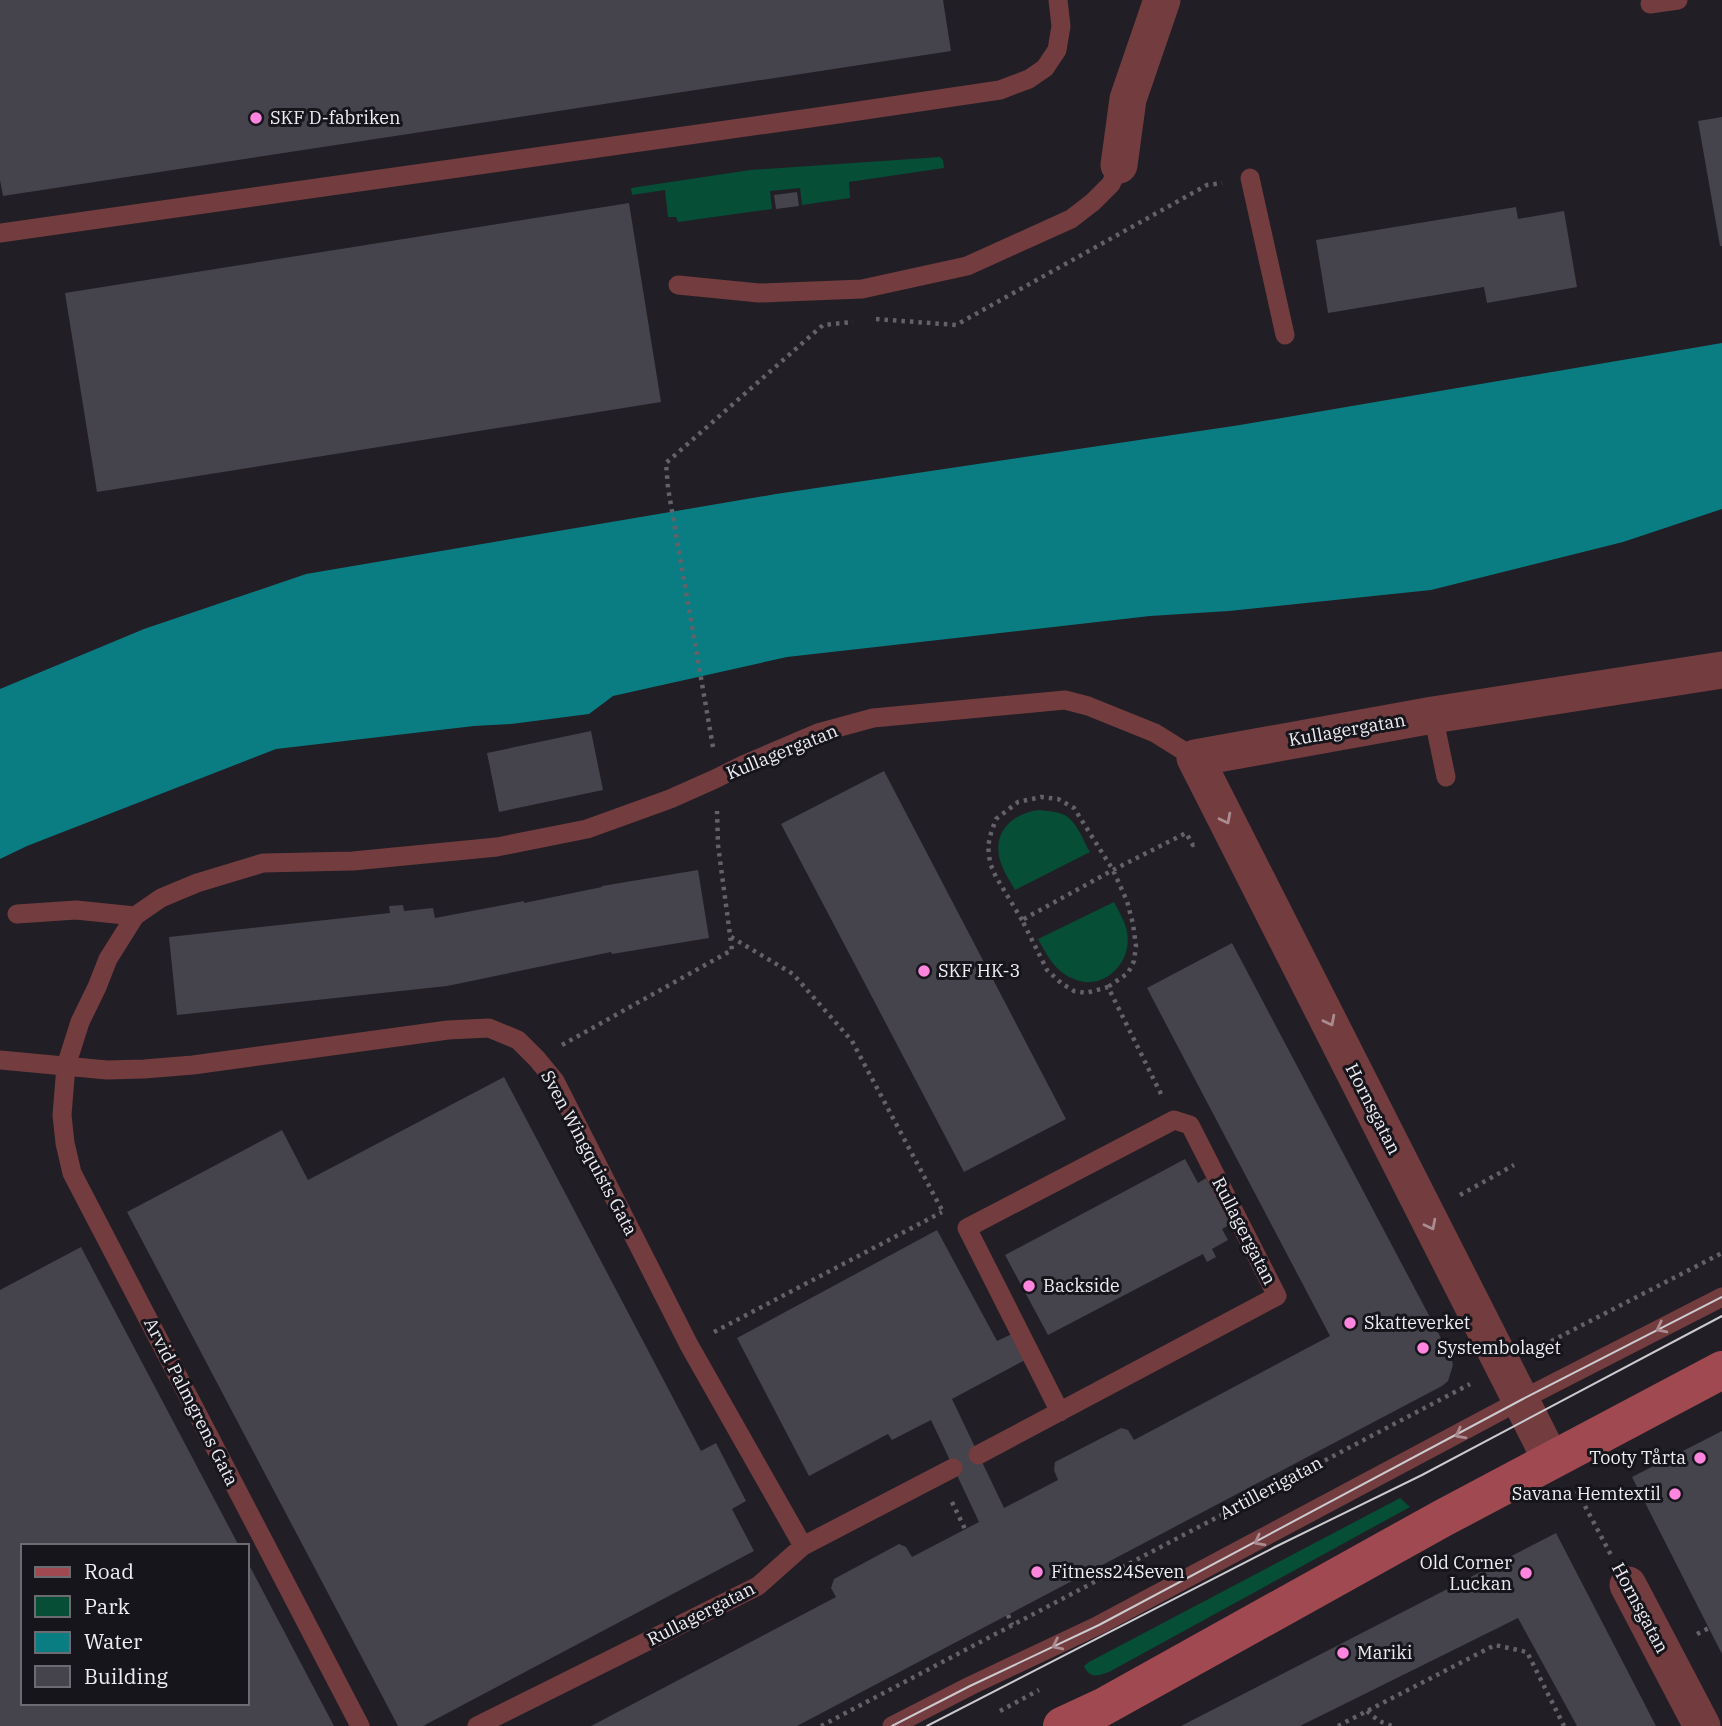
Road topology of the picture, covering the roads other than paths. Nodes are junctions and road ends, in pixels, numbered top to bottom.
1 (1058, 0) edge
2 (1162, 0) edge
3 (1678, 0) edge
4 (1650, 4) dead end
5 (1119, 165) joint
6 (1250, 178) road end
7 (0, 233) edge
8 (678, 285) dead end
9 (1285, 335) dead end
10 (1722, 670) edge
11 (1433, 715) junction
12 (1195, 758) junction
13 (1446, 777) dead end
14 (17, 914) dead end
15 (135, 916) junction
16 (0, 1060) edge
17 (66, 1066) junction
18 (1722, 1297) edge
19 (1722, 1361) edge
20 (1707, 1377) edge
21 (1521, 1400) junction
22 (1060, 1412) junction
23 (978, 1455) dead end
24 (1551, 1460) junction
25 (953, 1468) dead end
26 (803, 1546) junction
27 (1628, 1585) road end
28 (360, 1726) edge
29 (477, 1726) edge
30 (892, 1726) edge
31 (1062, 1726) edge
32 (1702, 1726) edge

1 - 7 lane
2 - 5 street
3 - 4 lane
5 - 8 lane
6 - 9 lane
10 - 11 street, Kullagergatan
11 - 12 street, Kullagergatan
11 - 13 lane
12 - 15 lane, Kullagergatan
12 -> 21 street, Hornsgatan
14 - 15 lane
15 - 17 lane, Kullagergatan
16 - 17 lane, Sven Wingquists Gata
17 - 26 lane, Sven Wingquists Gata
17 - 28 lane, Arvid Palmgrens Gata
18 -> 21 lane
19 - 20 main road
20 - 24 main road
21 - 24 street, Hornsgatan
21 -> 30 lane
22 - 22 lane, Rullagergatan
22 - 23 lane, Rullagergatan
24 - 31 main road
25 - 26 lane, Rullagergatan
26 - 29 lane, Rullagergatan
27 - 32 street, Hornsgatan

